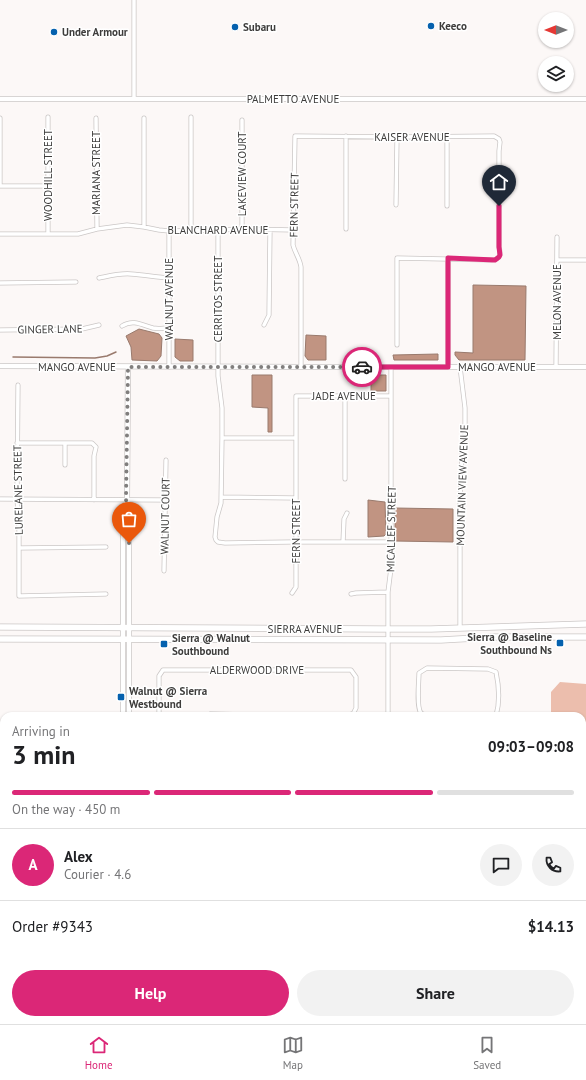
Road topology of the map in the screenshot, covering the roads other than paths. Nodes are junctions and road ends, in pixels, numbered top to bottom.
1 (134, 0) edge
2 (0, 99) edge
3 (134, 99) junction
4 (586, 99) edge
5 (48, 117) dead end
6 (191, 117) dead end
7 (0, 118) edge
8 (96, 118) dead end
9 (144, 118) dead end
10 (242, 120) dead end
11 (318, 136) joint
12 (346, 136) junction
13 (397, 137) junction
14 (447, 137) junction
15 (0, 186) edge
16 (48, 186) junction
17 (396, 205) dead end
18 (447, 206) dead end
19 (144, 226) junction
20 (242, 228) junction
21 (97, 229) junction
22 (346, 229) dead end
23 (191, 230) junction
24 (218, 230) junction
25 (270, 230) junction
26 (294, 230) junction
27 (169, 231) junction
28 (0, 234) edge
29 (48, 234) junction
30 (557, 237) dead end
31 (448, 258) junction
32 (557, 260) junction
33 (586, 260) edge
34 (99, 278) dead end
35 (169, 278) junction
36 (76, 282) dead end
37 (0, 283) edge
38 (264, 325) dead end
39 (99, 326) dead end
40 (122, 326) dead end
41 (169, 328) junction
42 (0, 330) edge
43 (397, 346) dead end
44 (0, 366) edge
45 (128, 367) junction
46 (169, 367) junction
47 (218, 367) junction
48 (301, 367) junction
49 (391, 367) junction
50 (448, 367) junction
51 (460, 367) junction
52 (556, 367) junction
53 (586, 367) edge
54 (18, 385) dead end
55 (296, 396) joint
56 (345, 396) junction
57 (391, 396) junction
58 (222, 438) junction
59 (296, 438) junction
60 (17, 443) junction
61 (65, 443) junction
62 (166, 460) dead end
63 (65, 465) dead end
64 (345, 479) dead end
65 (17, 498) junction
66 (221, 498) junction
67 (296, 498) junction
68 (0, 499) edge
69 (94, 500) junction
70 (126, 500) junction
71 (165, 500) junction
72 (347, 513) dead end
73 (295, 542) junction
74 (343, 542) junction
75 (392, 542) junction
76 (106, 547) dead end
77 (19, 548) junction
78 (164, 571) dead end
79 (388, 592) junction
80 (292, 593) dead end
81 (106, 594) dead end
82 (351, 594) dead end
83 (586, 624) edge
84 (0, 627) edge
85 (127, 628) junction
86 (460, 628) junction
87 (388, 629) junction
88 (586, 637) edge
89 (0, 639) edge
90 (126, 639) junction
91 (388, 640) junction
92 (123, 712) edge
93 (129, 712) edge
94 (159, 712) edge
95 (355, 712) edge
96 (388, 712) edge
97 (420, 712) edge
98 (496, 712) edge

1 - 3 street
2 - 3 street, PALMETTO AVENUE
3 - 4 street, PALMETTO AVENUE
5 - 16 street, WOODHILL STREET
6 - 23 street
7 - 15 street
8 - 21 street, MARIANA STREET
9 - 19 street
10 - 20 street, LAKEVIEW COURT
11 - 12 street, KAISER AVENUE
11 - 26 street, FERN STREET
12 - 13 street, KAISER AVENUE
12 - 22 street
13 - 14 street, KAISER AVENUE
13 - 17 street
14 - 18 street
14 - 31 street, KAISER AVENUE
15 - 16 street
16 - 29 street, WOODHILL STREET
19 - 21 street, BLANCHARD AVENUE
19 - 27 street, BLANCHARD AVENUE
20 - 24 street, BLANCHARD AVENUE
20 - 25 street, BLANCHARD AVENUE
21 - 29 street, BLANCHARD AVENUE
23 - 24 street, BLANCHARD AVENUE
23 - 27 street, BLANCHARD AVENUE
24 - 47 street, CERRITOS STREET
25 - 26 street, BLANCHARD AVENUE
25 - 38 street
26 - 48 street, FERN STREET
27 - 35 street, WALNUT AVENUE
28 - 29 street, BLANCHARD AVENUE
30 - 32 street, MELON AVENUE
31 - 43 street
31 - 50 street
32 - 33 street
32 - 52 street, MELON AVENUE
34 - 35 street
35 - 41 street, WALNUT AVENUE
36 - 37 street
39 - 42 street, GINGER LANE
40 - 41 street
41 - 46 street, WALNUT AVENUE
44 - 45 street, MANGO AVENUE
45 - 46 street, MANGO AVENUE
45 - 70 street
46 - 47 street, MANGO AVENUE
47 - 48 street, MANGO AVENUE
47 - 58 street, CERRITOS STREET
48 - 49 street, MANGO AVENUE
49 - 50 street, MANGO AVENUE
49 - 57 street, MICALLEF STREET
50 - 51 street, MANGO AVENUE
51 - 52 street, MANGO AVENUE
51 - 86 street, MOUNTAIN VIEW AVENUE
52 - 53 street, MANGO AVENUE
54 - 60 street, LURELANE STREET
55 - 56 street, JADE AVENUE
55 - 59 street, FERN STREET
56 - 57 street, JADE AVENUE
56 - 64 street
57 - 75 street, MICALLEF STREET
58 - 59 street
58 - 66 street, CERRITOS STREET
59 - 67 street, FERN STREET
60 - 61 street
60 - 65 street, LURELANE STREET
61 - 63 street
61 - 69 street
62 - 71 street, WALNUT COURT
65 - 68 street
65 - 69 street
65 - 77 street, LURELANE STREET
66 - 67 street
66 - 73 street
67 - 73 street, FERN STREET
69 - 70 street
70 - 71 street
70 - 85 street
71 - 78 street, WALNUT COURT
72 - 74 street
73 - 74 street
73 - 80 street, FERN STREET
74 - 75 street
75 - 79 street, MICALLEF STREET
76 - 77 street
77 - 81 street, LURELANE STREET
79 - 82 street
79 - 87 street, MICALLEF STREET
83 - 86 main road, SIERRA AVENUE
84 - 85 main road, SIERRA AVENUE
85 - 87 main road, SIERRA AVENUE
85 - 90 street
86 - 87 main road, SIERRA AVENUE
87 - 91 street, MICALLEF STREET
88 - 91 main road, SIERRA AVENUE
89 - 90 main road, SIERRA AVENUE
90 - 91 main road, SIERRA AVENUE
90 - 92 street
90 - 93 street
91 - 96 street, MICALLEF STREET
94 - 95 street, ALDERWOOD DRIVE
97 - 98 street

